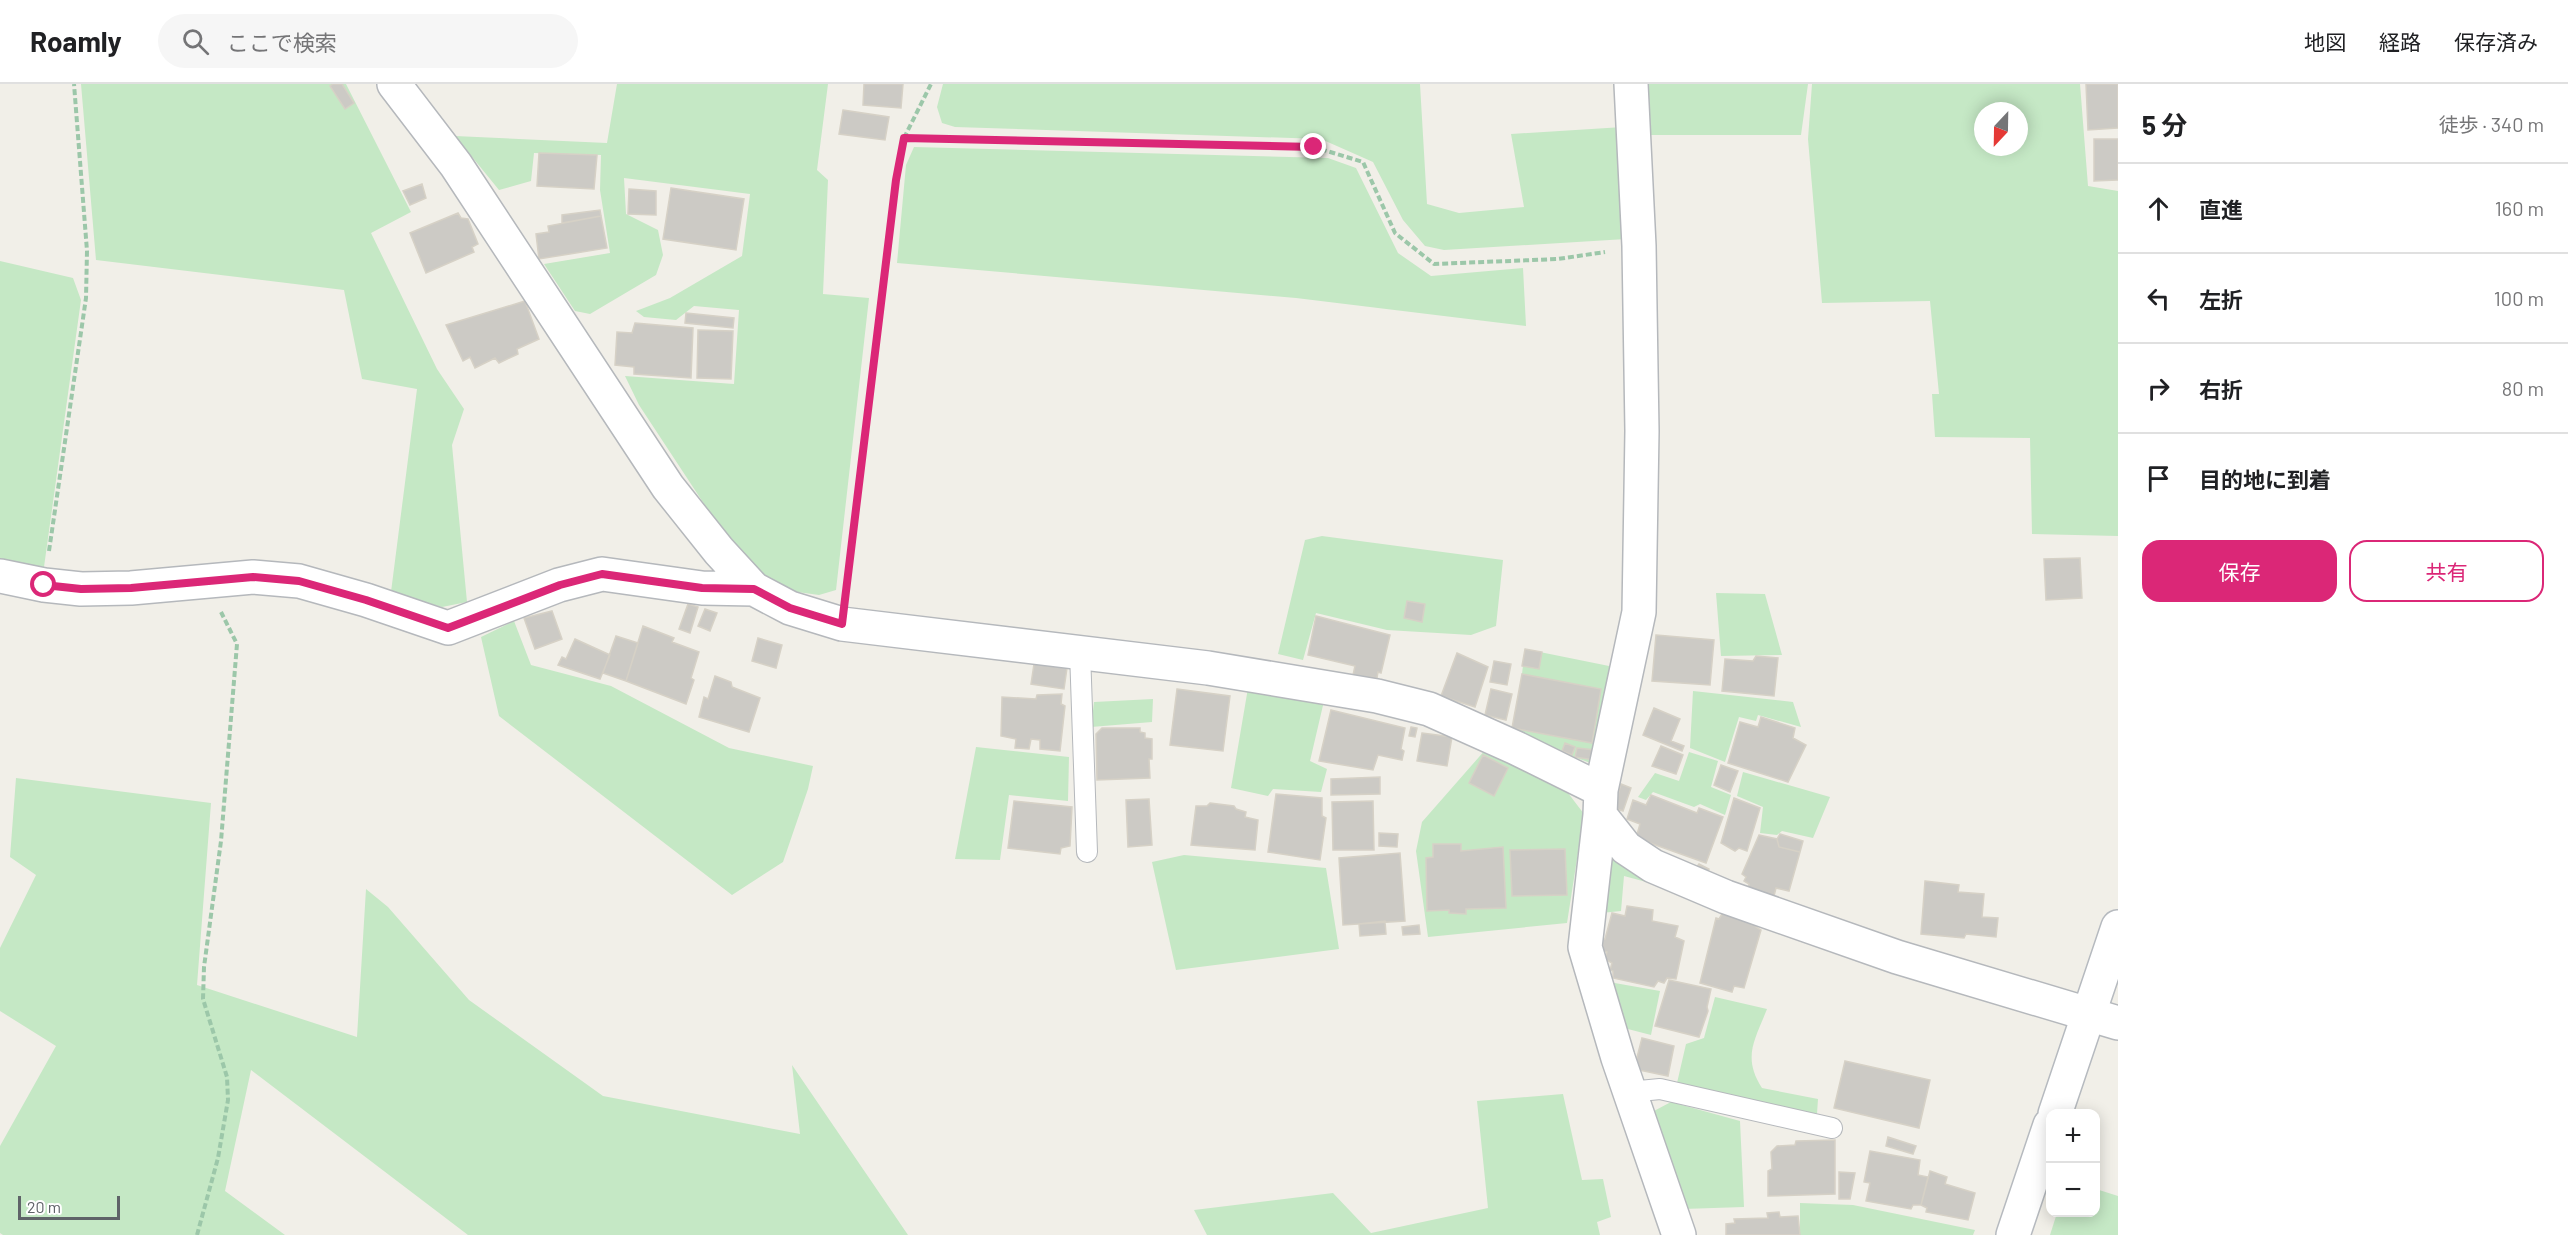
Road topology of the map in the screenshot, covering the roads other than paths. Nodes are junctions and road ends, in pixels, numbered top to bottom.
1 (394, 84) edge
2 (1631, 84) edge
3 (0, 576) edge
4 (754, 589) junction
5 (1080, 652) junction
6 (1601, 802) junction
7 (1087, 852) dead end
8 (2118, 927) edge
9 (2104, 1018) edge
10 (1629, 1092) junction
11 (2057, 1109) edge
12 (1832, 1128) dead end
13 (2046, 1137) edge
14 (1679, 1235) edge
15 (2013, 1235) edge

1 - 4 street
2 - 6 street
3 - 4 street
4 - 5 street
5 - 6 street
5 - 7 lane
6 - 9 street
6 - 10 street
8 - 9 street
9 - 11 street
10 - 12 lane
10 - 14 street
13 - 15 street

